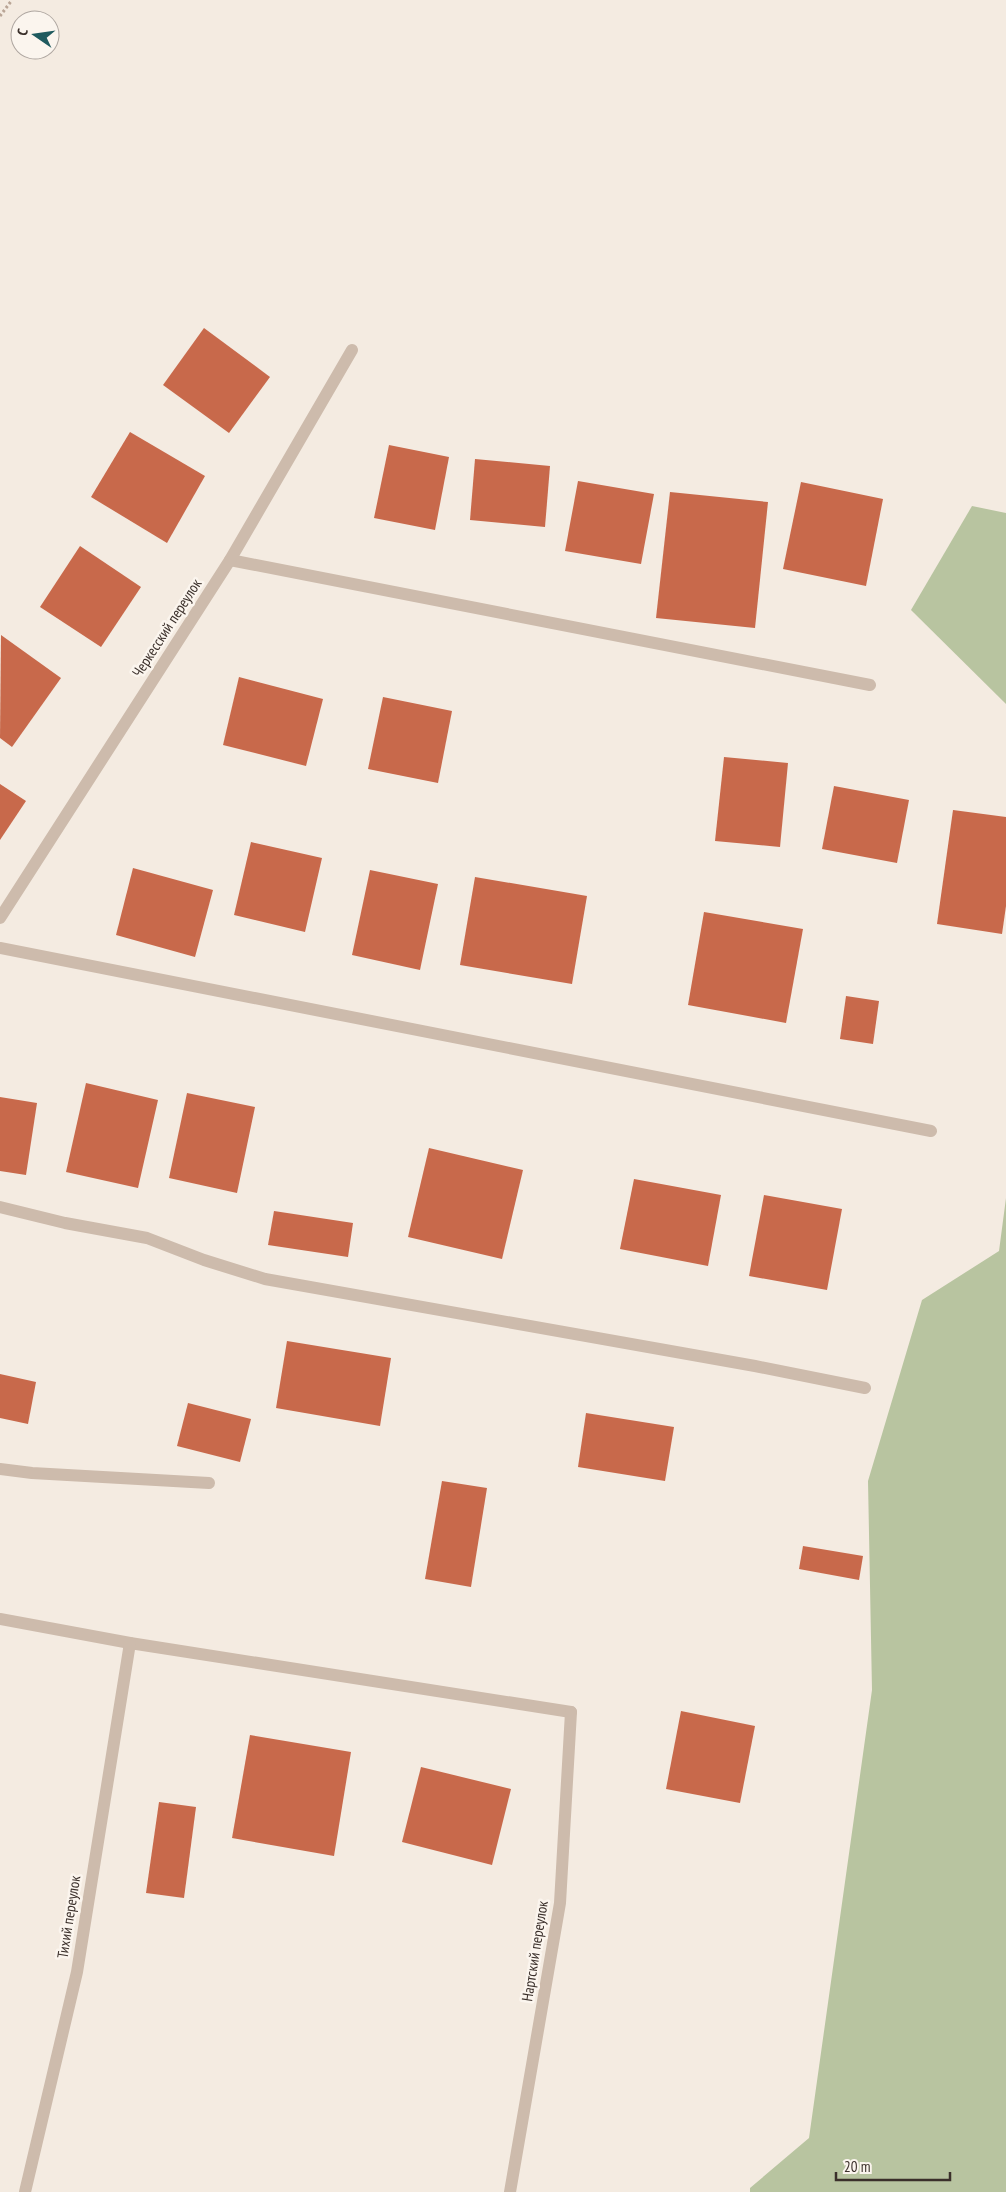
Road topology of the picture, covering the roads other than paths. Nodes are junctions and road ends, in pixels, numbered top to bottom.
1 (352, 350) dead end
2 (230, 560) junction
3 (870, 684) dead end
4 (0, 918) edge
5 (0, 948) edge
6 (931, 1131) dead end
7 (0, 1206) edge
8 (865, 1388) dead end
9 (0, 1469) edge
10 (209, 1482) dead end
11 (0, 1619) edge
12 (130, 1644) junction
13 (25, 2192) edge
14 (510, 2192) edge

1 - 2 street, Черкесский переулок
2 - 3 street
2 - 4 street, Черкесский переулок
5 - 6 street
7 - 8 street
9 - 10 street
11 - 12 street
12 - 13 street, Тихий переулок
12 - 14 street, Нартский переулок

